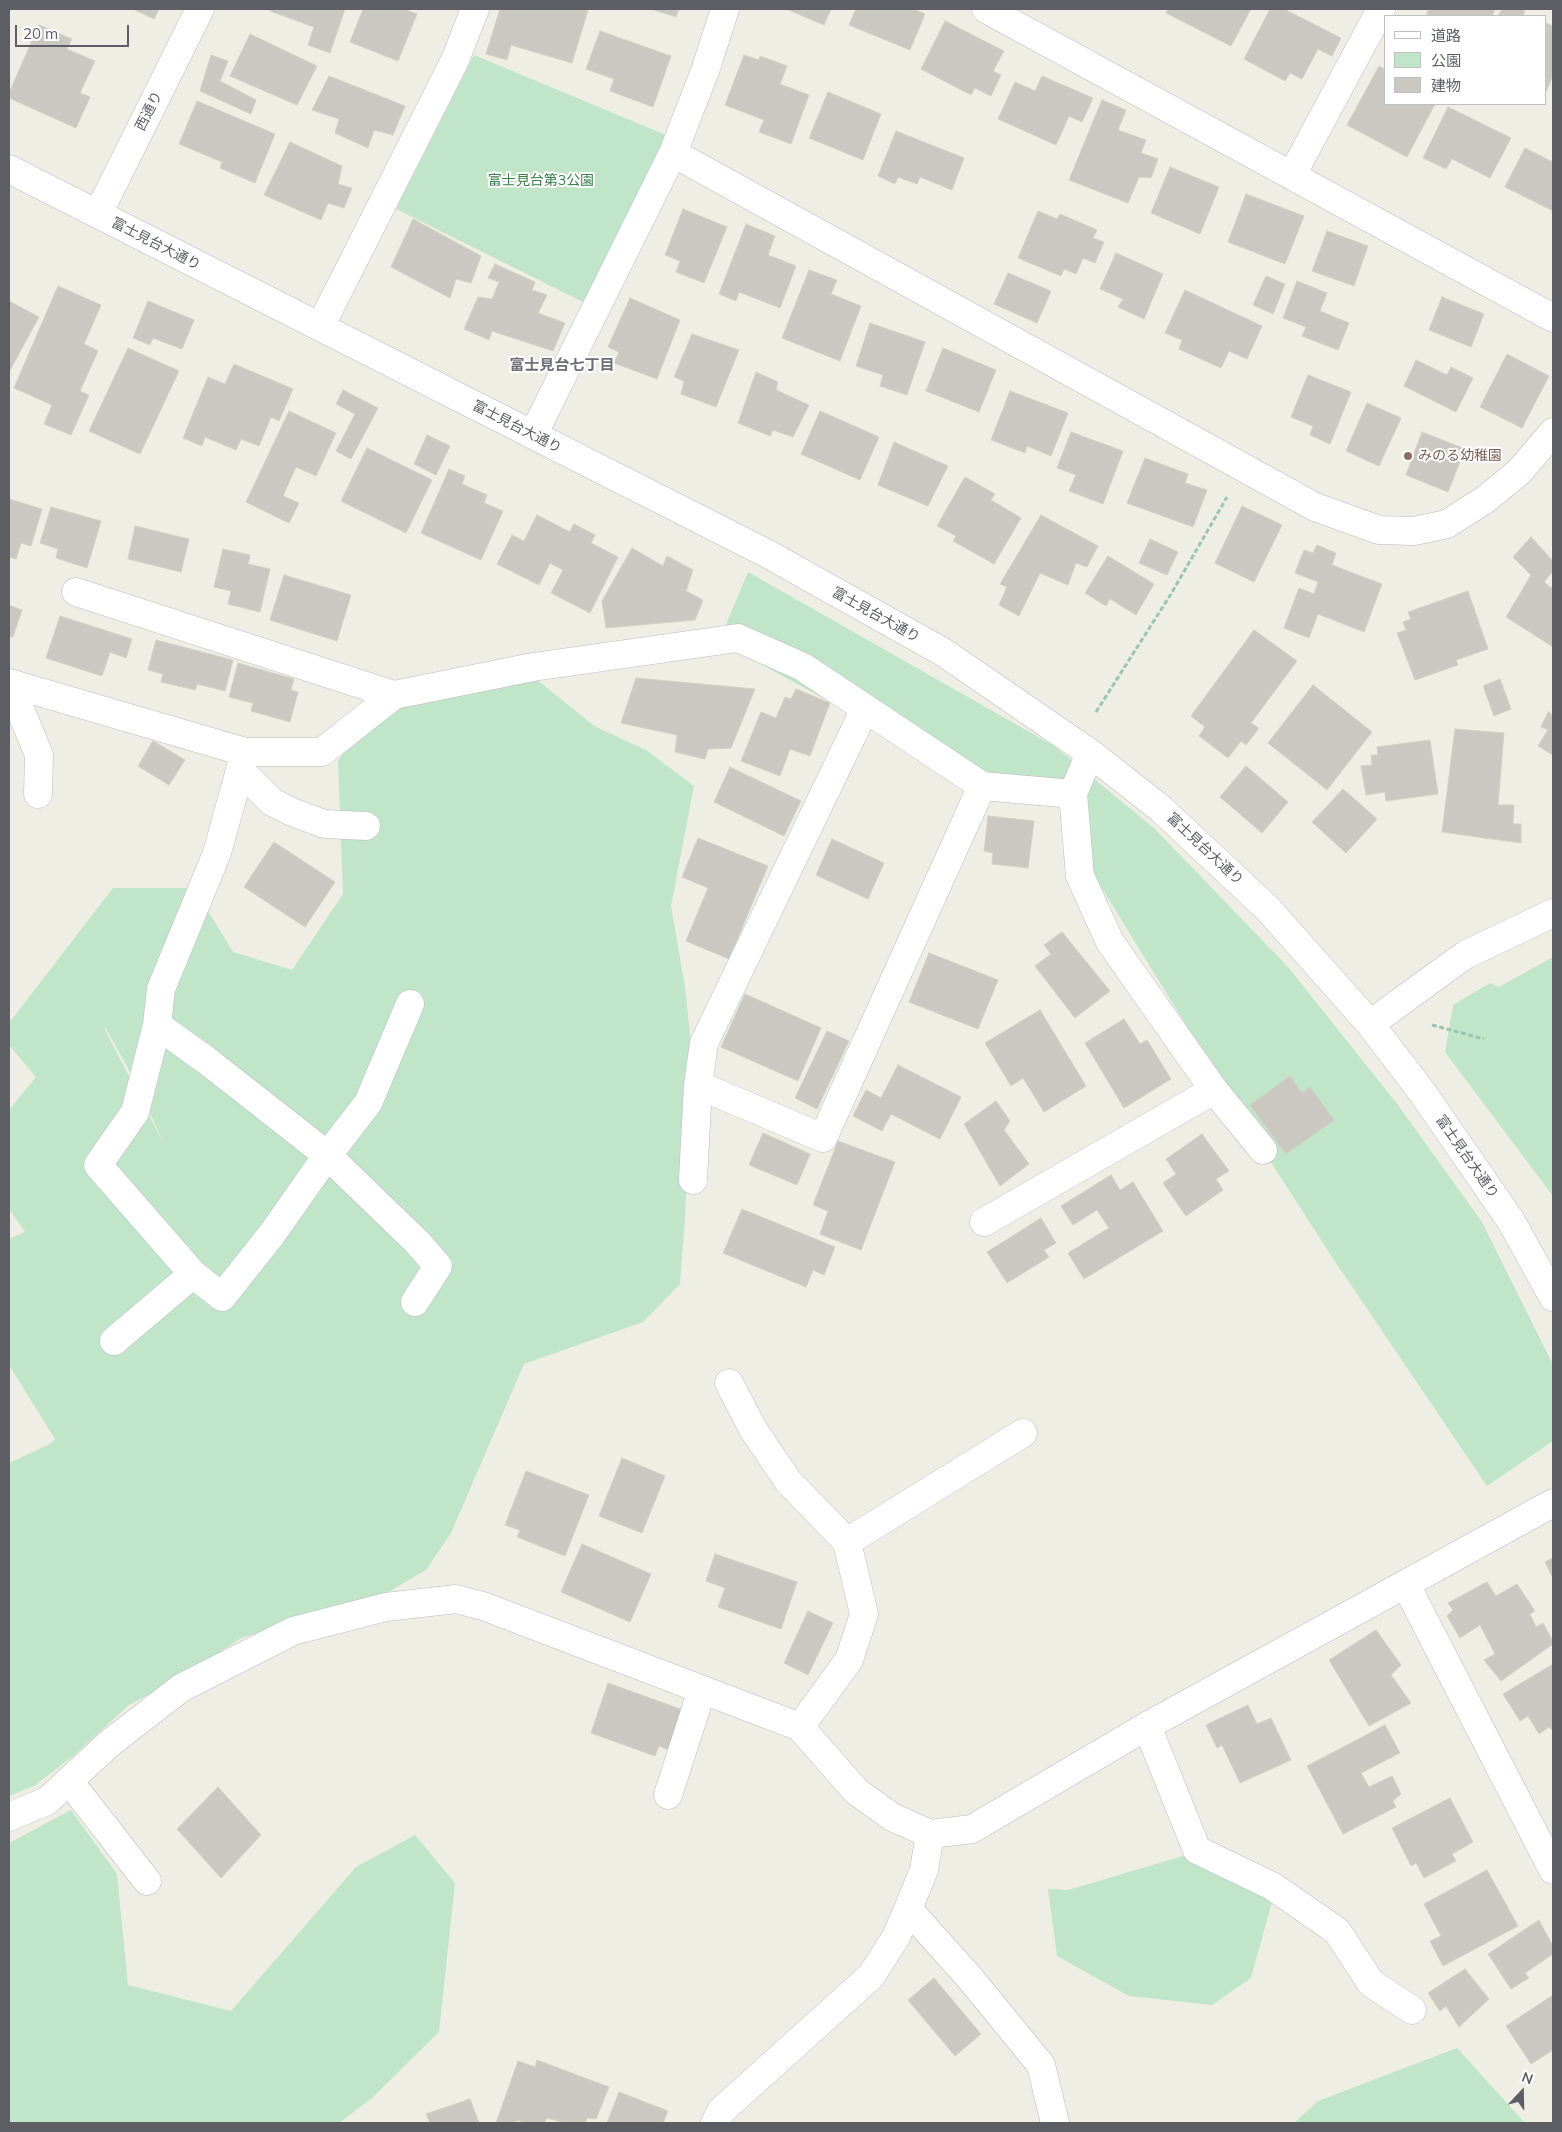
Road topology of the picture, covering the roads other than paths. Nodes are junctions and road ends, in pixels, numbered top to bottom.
1 (200, 9) edge
2 (475, 9) edge
3 (725, 9) edge
4 (986, 9) edge
5 (1382, 9) edge
6 (673, 153) junction
7 (9, 169) edge
8 (1292, 175) junction
9 (98, 214) junction
10 (1553, 318) edge
11 (320, 327) junction
12 (1553, 432) edge
13 (533, 435) junction
14 (76, 592) dead end
15 (14, 684) edge
16 (394, 695) junction
17 (864, 709) junction
18 (1090, 752) junction
19 (243, 761) junction
20 (982, 786) junction
21 (38, 794) dead end
22 (1073, 794) junction
23 (366, 826) dead end
24 (1553, 913) edge
25 (410, 1004) dead end
26 (1370, 1024) junction
27 (157, 1025) junction
28 (698, 1086) junction
29 (1214, 1090) junction
30 (1264, 1150) dead end
31 (327, 1155) junction
32 (693, 1180) dead end
33 (984, 1222) dead end
34 (193, 1274) junction
35 (1553, 1297) edge
36 (415, 1302) dead end
37 (114, 1341) dead end
38 (729, 1383) dead end
39 (1023, 1433) dead end
40 (1553, 1503) edge
41 (847, 1542) junction
42 (1406, 1585) junction
43 (702, 1690) junction
44 (1147, 1726) junction
45 (800, 1727) junction
46 (69, 1782) junction
47 (668, 1795) dead end
48 (9, 1818) edge
49 (930, 1834) junction
50 (1553, 1870) edge
51 (147, 1881) dead end
52 (908, 1909) junction
53 (1412, 2010) dead end
54 (715, 2123) edge
55 (1054, 2123) edge

1 - 9 street, 西通り
2 - 11 street
3 - 6 street
4 - 8 street
5 - 8 street
6 - 12 street
6 - 13 street
7 - 9 street, 富士見台大通り
8 - 10 street
9 - 11 street, 富士見台大通り
11 - 13 street, 富士見台大通り
13 - 18 street, 富士見台大通り
14 - 16 street
15 - 19 street
15 - 21 street
16 - 17 street
16 - 19 street
17 - 20 street
17 - 28 street
18 - 22 street
18 - 26 street, 富士見台大通り
19 - 23 street
19 - 27 street
20 - 22 street
20 - 28 street
22 - 29 street
24 - 26 street
25 - 31 street
26 - 35 street, 富士見台大通り
27 - 31 street
27 - 34 street
28 - 32 street
29 - 30 street
29 - 33 street
31 - 34 street
31 - 36 street
34 - 37 street
38 - 41 street
39 - 41 street
40 - 42 street
41 - 45 street
42 - 44 street
42 - 50 street
43 - 45 street
43 - 46 street
43 - 47 street
44 - 49 street
44 - 53 street
45 - 49 street
46 - 48 street
46 - 51 street
49 - 52 street
52 - 54 street
52 - 55 street

